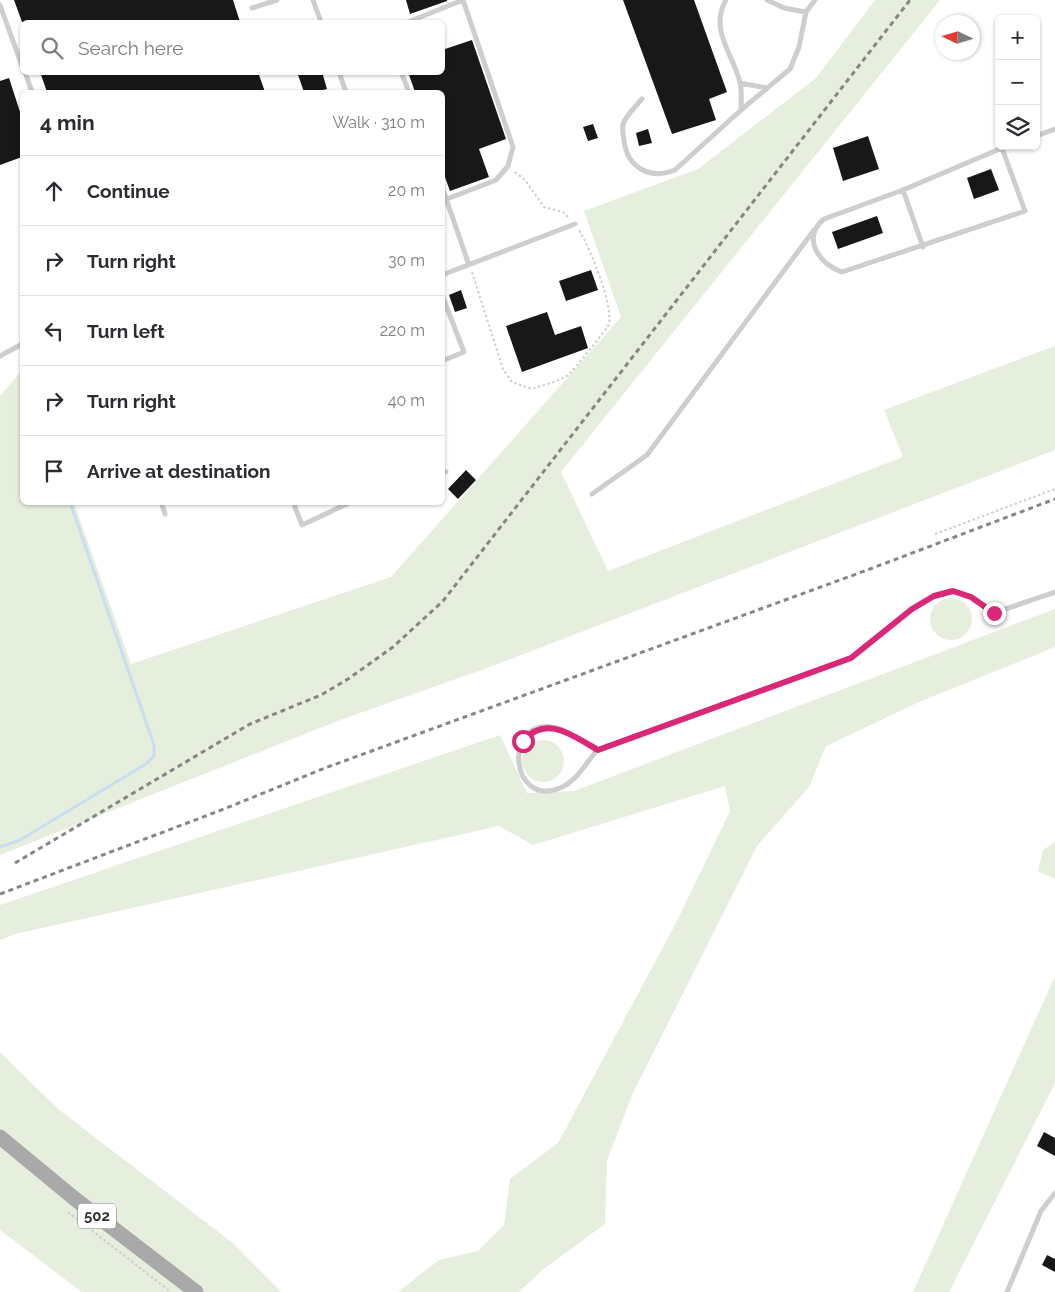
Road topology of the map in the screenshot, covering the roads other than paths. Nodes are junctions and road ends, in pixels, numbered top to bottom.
1 (278, 0) edge
2 (313, 0) edge
3 (463, 0) edge
4 (726, 0) edge
5 (767, 0) edge
6 (815, 0) edge
7 (0, 5) edge
8 (252, 8) dead end
9 (806, 12) junction
10 (320, 20) edge
11 (413, 20) edge
12 (20, 60) edge
13 (26, 75) edge
14 (340, 75) edge
15 (402, 75) edge
16 (740, 83) junction
17 (767, 88) junction
18 (31, 90) edge
19 (345, 90) edge
20 (408, 90) edge
21 (642, 99) dead end
22 (741, 110) junction
23 (1055, 129) edge
24 (1040, 135) edge
25 (997, 150) edge
26 (1005, 150) edge
27 (904, 190) junction
28 (445, 194) edge
29 (447, 199) junction
30 (575, 224) road end
31 (818, 224) junction
32 (923, 247) junction
33 (469, 265) junction
34 (445, 274) edge
35 (445, 303) edge
36 (20, 345) edge
37 (0, 356) edge
38 (445, 360) edge
39 (592, 494) dead end
40 (162, 505) edge
41 (294, 505) edge
42 (345, 505) edge
43 (165, 514) dead end
44 (1055, 592) edge
45 (598, 750) junction
46 (0, 1137) edge
47 (1055, 1193) edge
48 (196, 1292) edge
49 (1007, 1292) edge

1 - 8 lane
2 - 10 lane
3 - 11 lane
3 - 29 lane
4 - 16 lane
5 - 9 lane
6 - 9 lane
7 - 12 lane
9 - 17 lane
13 - 18 lane
14 - 19 lane
15 - 20 lane
16 - 17 lane
16 - 22 lane
17 - 22 lane
21 - 22 lane
23 - 24 lane
25 - 27 lane
26 - 32 lane
27 - 31 lane
27 - 32 lane
28 - 29 lane
29 - 33 lane
30 - 33 lane
31 - 32 lane
31 - 39 lane
33 - 34 lane
35 - 38 lane
36 - 37 lane
40 - 43 lane
41 - 42 lane
44 - 45 lane
45 - 45 lane
46 - 48 main road, 502
47 - 49 lane

